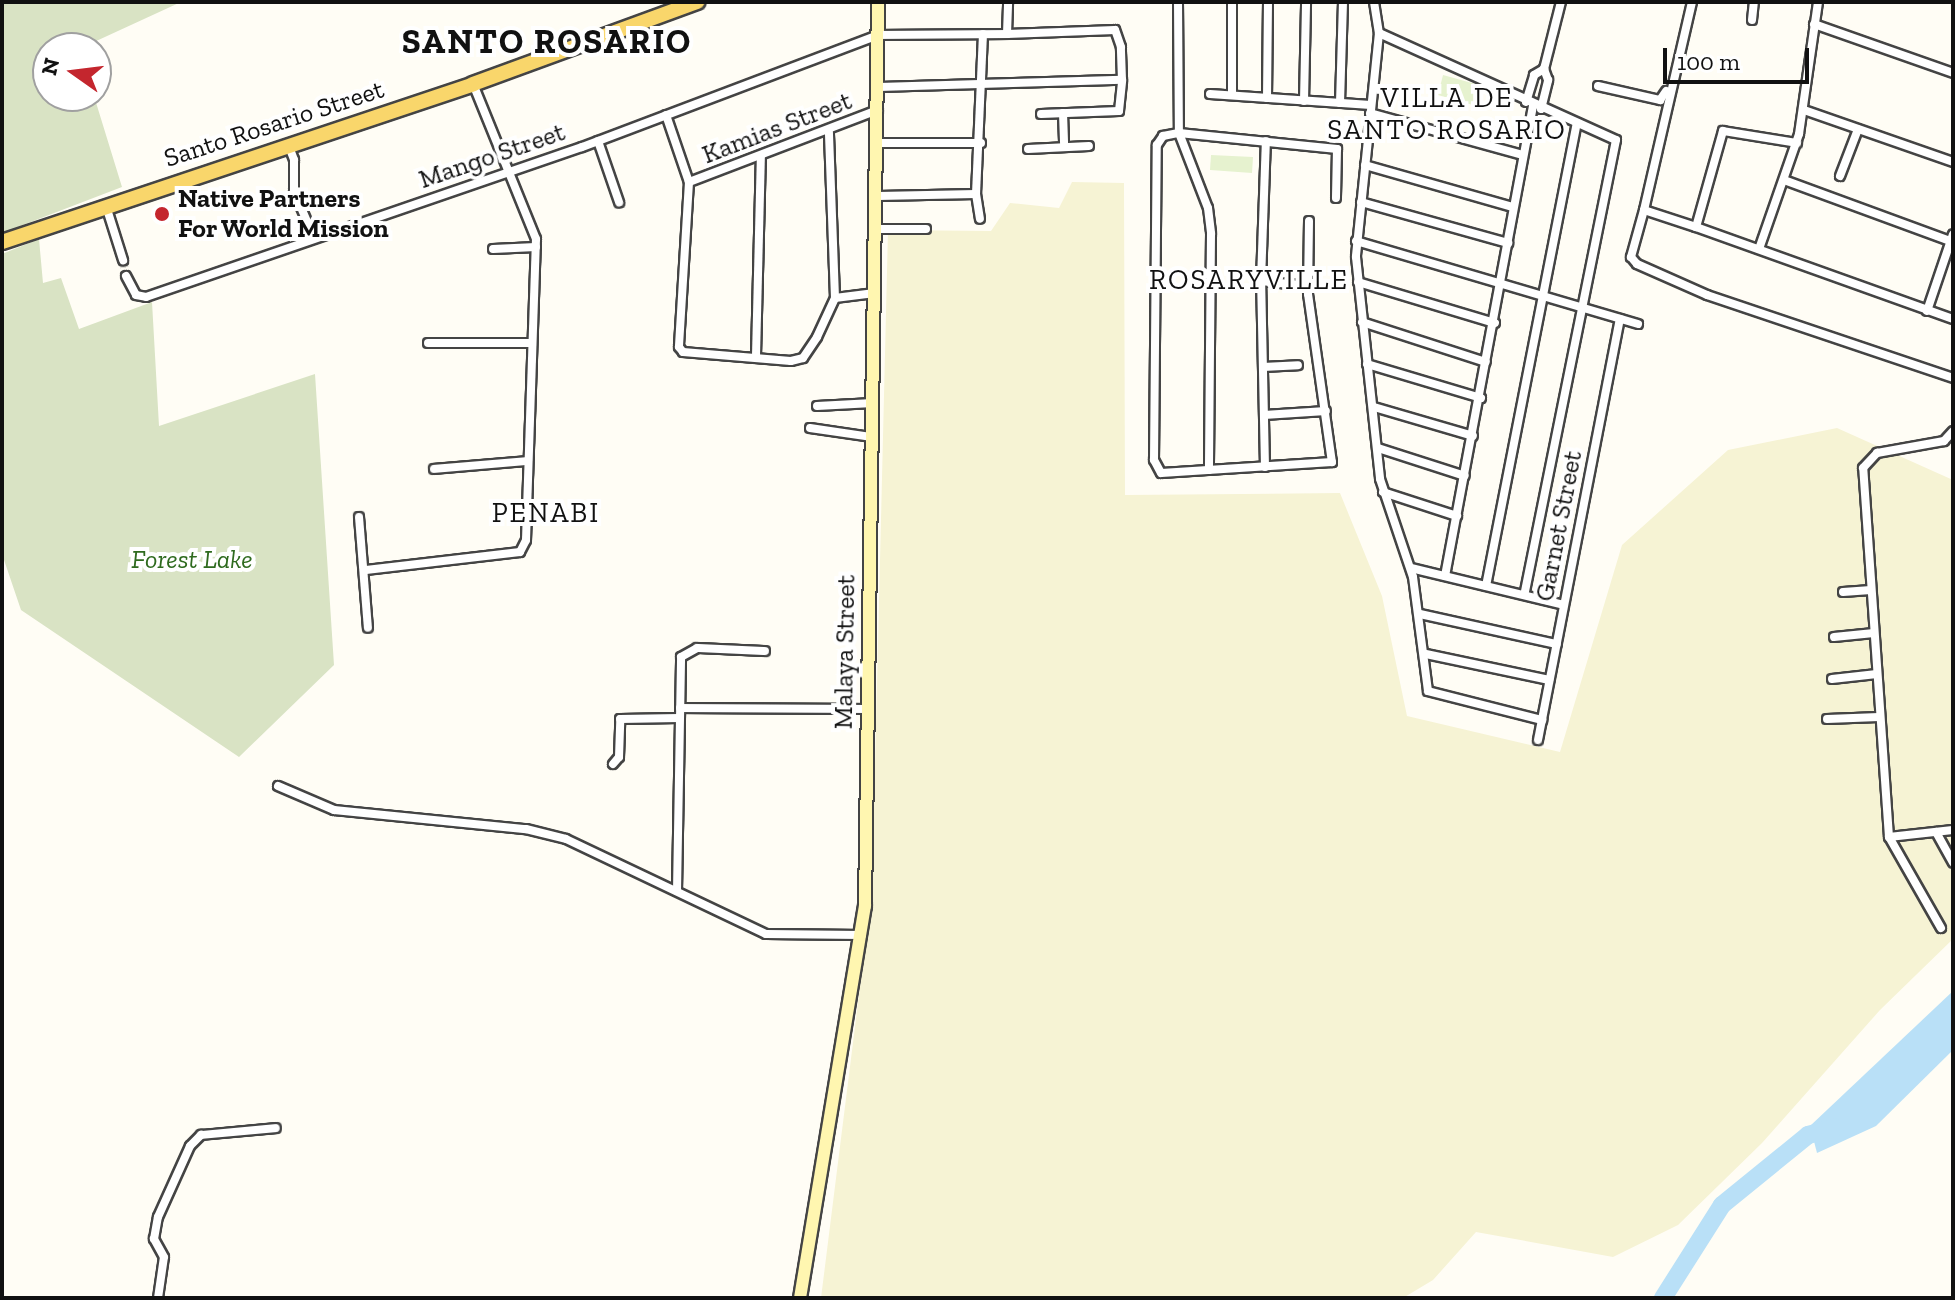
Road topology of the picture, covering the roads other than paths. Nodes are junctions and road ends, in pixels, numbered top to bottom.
1 (697, 2) edge
2 (878, 2) edge
3 (1008, 2) edge
4 (1178, 2) edge
5 (1232, 2) edge
6 (1268, 2) edge
7 (1306, 2) edge
8 (1343, 2) edge
9 (1374, 2) edge
10 (1561, 2) edge
11 (1692, 2) edge
12 (1754, 2) edge
13 (1818, 2) edge
14 (1752, 20) dead end
15 (1814, 24) junction
16 (1379, 33) junction
17 (983, 34) junction
18 (1007, 34) junction
19 (879, 35) junction
20 (1544, 69) junction
21 (1953, 73) edge
22 (1122, 80) junction
23 (1673, 83) junction
24 (473, 84) junction
25 (1598, 86) dead end
26 (879, 87) junction
27 (982, 87) junction
28 (1210, 94) dead end
29 (1232, 94) junction
30 (1267, 98) junction
31 (1304, 101) junction
32 (1340, 103) junction
33 (1533, 106) junction
34 (1371, 109) junction
35 (878, 110) junction
36 (1804, 110) junction
37 (1063, 113) junction
38 (1041, 114) dead end
39 (666, 115) junction
40 (1577, 123) junction
41 (1858, 129) junction
42 (829, 132) junction
43 (1179, 133) junction
44 (598, 141) junction
45 (1266, 141) junction
46 (879, 143) junction
47 (981, 143) junction
48 (1797, 143) junction
49 (288, 144) junction
50 (1089, 146) dead end
51 (1064, 147) junction
52 (1028, 149) dead end
53 (1522, 155) junction
54 (761, 157) junction
55 (1953, 162) edge
56 (1365, 165) junction
57 (505, 172) junction
58 (1840, 176) dead end
59 (1784, 180) junction
60 (689, 182) junction
61 (976, 194) junction
62 (878, 196) junction
63 (1336, 198) dead end
64 (619, 202) dead end
65 (1361, 202) junction
66 (106, 206) junction
67 (1512, 207) junction
68 (1644, 210) junction
69 (980, 219) dead end
70 (1309, 221) dead end
71 (1696, 227) junction
72 (878, 229) junction
73 (926, 229) dead end
74 (314, 238) junction
75 (1952, 238) edge
76 (1356, 241) junction
77 (2, 242) edge
78 (1508, 243) junction
79 (536, 247) junction
80 (493, 249) dead end
81 (1759, 249) junction
82 (123, 260) tunnel mouth
83 (126, 276) dead end
84 (1261, 281) junction
85 (1358, 282) junction
86 (1501, 284) junction
87 (1308, 286) junction
88 (876, 293) junction
89 (1544, 297) junction
90 (835, 298) junction
91 (1580, 309) junction
92 (1927, 311) junction
93 (1620, 319) junction
94 (1953, 319) edge
95 (1362, 322) junction
96 (1495, 323) junction
97 (1638, 324) dead end
98 (428, 343) dead end
99 (530, 343) junction
100 (756, 356) junction
101 (1486, 362) junction
102 (1367, 364) junction
103 (1298, 365) dead end
104 (1263, 367) junction
105 (1953, 378) edge
106 (1481, 398) junction
107 (873, 403) junction
108 (817, 406) dead end
109 (1374, 407) junction
110 (1326, 411) junction
111 (1264, 415) junction
112 (810, 428) dead end
113 (1953, 431) edge
114 (1473, 436) junction
115 (872, 437) junction
116 (1378, 448) junction
117 (528, 461) junction
118 (1265, 467) junction
119 (434, 469) dead end
120 (1209, 470) junction
121 (1465, 476) junction
122 (1383, 492) junction
123 (1457, 516) junction
124 (359, 517) dead end
125 (1411, 568) junction
126 (366, 570) junction
127 (1445, 576) junction
128 (1486, 586) junction
129 (1871, 590) junction
130 (1843, 592) dead end
131 (1524, 595) junction
132 (1564, 605) junction
133 (1420, 614) junction
134 (368, 628) dead end
135 (1874, 633) junction
136 (1834, 637) dead end
137 (1557, 644) junction
138 (765, 651) dead end
139 (1426, 654) junction
140 (1877, 674) junction
141 (1832, 679) dead end
142 (1549, 680) junction
143 (866, 709) junction
144 (680, 713) junction
145 (1879, 717) junction
146 (1827, 719) dead end
147 (1542, 720) junction
148 (1538, 740) dead end
149 (613, 764) dead end
150 (278, 786) dead end
151 (1953, 830) edge
152 (1936, 832) junction
153 (1889, 837) junction
154 (1953, 863) edge
155 (677, 891) junction
156 (1941, 928) dead end
157 (862, 935) junction
158 (276, 1128) dead end
159 (158, 1298) edge
160 (800, 1298) edge

1 - 24 main road, Santo Rosario Street
2 - 19 street, Malaya Street
3 - 18 street
4 - 43 street
5 - 29 street
6 - 30 street
7 - 31 street
8 - 32 street
9 - 16 street
10 - 20 street
11 - 23 street
12 - 14 street
13 - 15 street
15 - 21 street
15 - 36 street
16 - 33 street
16 - 34 street
17 - 18 street
17 - 19 street
17 - 27 street
18 - 22 street
19 - 26 street, Malaya Street
19 - 39 street, Mango Street
20 - 33 street
20 - 33 street
22 - 27 street
22 - 37 street
23 - 25 street
23 - 68 street
24 - 49 main road, Santo Rosario Street
24 - 57 street
26 - 27 street
26 - 35 street, Malaya Street
27 - 47 street
28 - 29 street
29 - 30 street
30 - 31 street
31 - 32 street
32 - 34 street
33 - 40 street
33 - 53 street
34 - 53 street
34 - 56 street
35 - 42 street, Kamias Street
35 - 46 street, Malaya Street
36 - 41 street
36 - 48 street
37 - 38 street
37 - 51 street
39 - 44 street, Mango Street
39 - 60 street
40 - 89 street
40 - 91 street
41 - 55 street
41 - 58 street
42 - 54 street, Kamias Street
42 - 90 street
43 - 45 street
43 - 120 street
43 - 120 street
44 - 57 street, Mango Street
44 - 64 street
45 - 63 street
45 - 84 street
46 - 47 street
46 - 62 street, Malaya Street
47 - 61 street
48 - 59 street
48 - 71 street
49 - 66 main road, Santo Rosario Street
49 - 74 street
50 - 51 street
51 - 52 street
53 - 67 street
54 - 60 street, Kamias Street
54 - 100 street
56 - 65 street
56 - 67 street
57 - 74 street, Mango Street
57 - 79 street
59 - 75 street
59 - 81 street
60 - 100 street
61 - 62 street
61 - 69 street
62 - 72 street, Malaya Street
65 - 76 street
65 - 78 street
66 - 77 main road, Santo Rosario Street
66 - 82 street
67 - 78 street
68 - 71 street
68 - 105 street
70 - 87 street
71 - 81 street
72 - 73 street
72 - 88 street, Malaya Street
74 - 83 street, Mango Street
75 - 92 street
76 - 85 street
76 - 86 street
78 - 86 street
79 - 80 street
79 - 99 street
81 - 92 street
84 - 87 street
84 - 104 street
85 - 95 street
85 - 96 street
86 - 89 street
86 - 96 street
87 - 110 street
88 - 90 street
88 - 107 street, Malaya Street
89 - 91 street
89 - 128 street
90 - 100 street
91 - 93 street
91 - 131 street
92 - 94 street
93 - 97 street
93 - 132 street, Garnet Street
95 - 101 street
95 - 102 street
96 - 101 street
98 - 99 street
99 - 117 street
101 - 106 street
102 - 106 street
102 - 109 street
103 - 104 street
104 - 111 street
106 - 114 street
107 - 108 street
107 - 115 street, Malaya Street
109 - 114 street
109 - 116 street
110 - 111 street
110 - 118 street
111 - 118 street
112 - 115 street
113 - 129 street
114 - 121 street
115 - 143 street, Malaya Street
116 - 121 street
116 - 122 street
117 - 119 street
117 - 126 street
118 - 120 street
121 - 123 street
122 - 123 street
122 - 125 street
123 - 127 street
124 - 126 street
125 - 127 street
125 - 133 street
126 - 134 street
127 - 128 street
128 - 131 street
129 - 130 street
129 - 135 street
131 - 132 street
132 - 137 street, Garnet Street
133 - 137 street
133 - 139 street
135 - 136 street
135 - 140 street
137 - 142 street, Garnet Street
138 - 144 street
139 - 142 street
139 - 147 street
140 - 141 street
140 - 145 street
142 - 147 street, Garnet Street
143 - 144 street
143 - 157 street, Malaya Street
144 - 149 street
144 - 155 street
145 - 146 street
145 - 153 street
147 - 148 street, Garnet Street
150 - 155 street
151 - 152 street
152 - 153 street
152 - 154 street
153 - 156 street
155 - 157 street
157 - 160 street, Malaya Street
158 - 159 street

